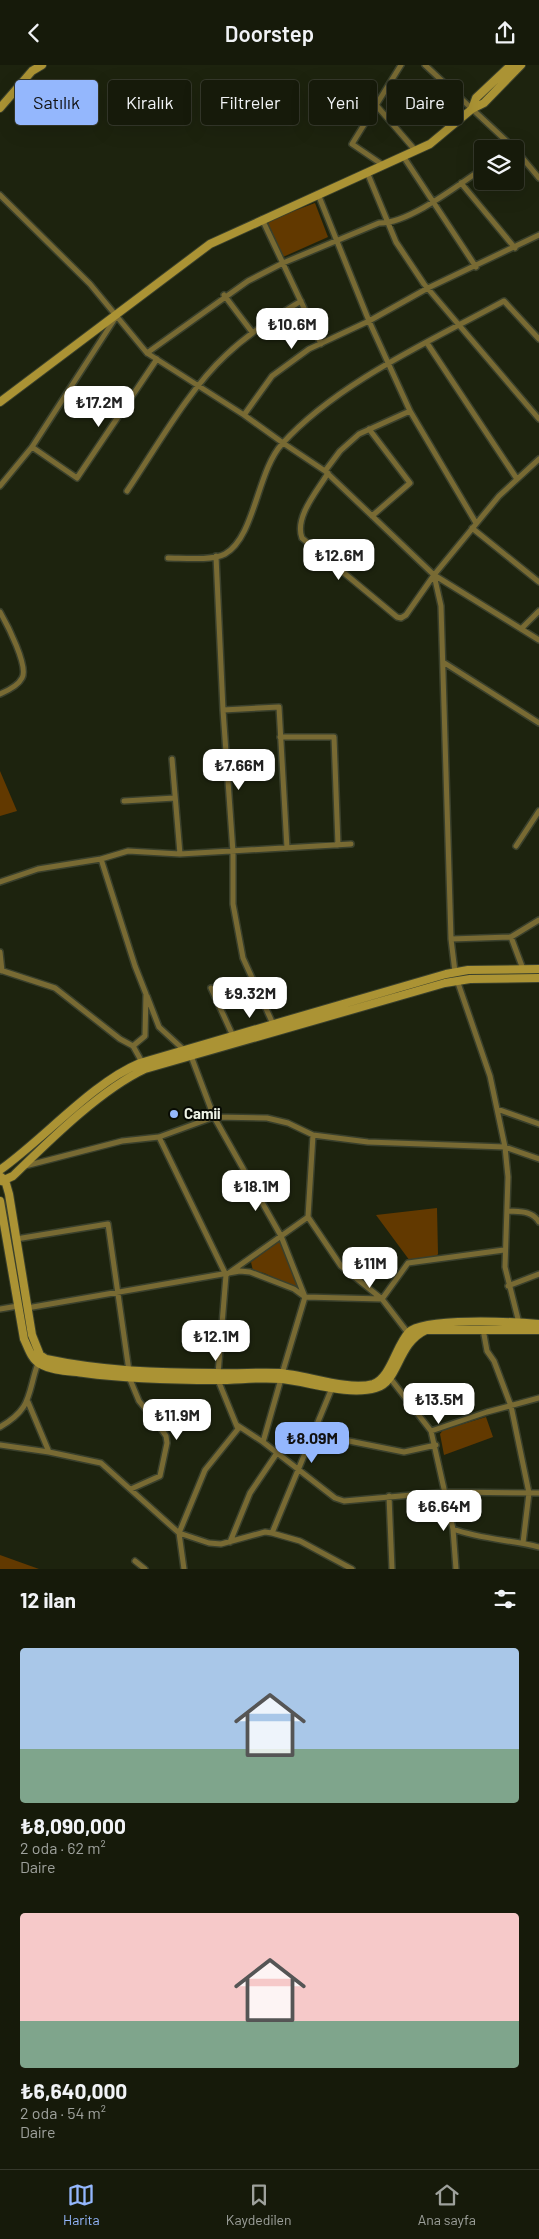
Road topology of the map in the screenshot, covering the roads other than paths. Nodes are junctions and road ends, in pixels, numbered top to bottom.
1 (42, 65) edge
2 (401, 65) edge
3 (425, 65) edge
4 (511, 65) edge
5 (521, 65) edge
6 (33, 68) edge
7 (377, 103) edge
8 (377, 106) edge
9 (0, 108) edge
10 (472, 109) junction
11 (364, 125) edge
12 (505, 140) edge
13 (415, 150) junction
14 (402, 156) junction
15 (524, 160) edge
16 (383, 165) junction
17 (367, 172) junction
18 (474, 174) edge
19 (539, 178) edge
20 (461, 183) junction
21 (318, 193) junction
22 (0, 195) edge
23 (432, 201) junction
24 (262, 219) junction
25 (387, 224) junction
26 (539, 235) edge
27 (337, 240) junction
28 (515, 248) junction
29 (282, 263) junction
30 (476, 267) junction
31 (428, 288) junction
32 (224, 295) junction
33 (301, 301) junction
34 (117, 315) junction
35 (369, 321) junction
36 (461, 325) junction
37 (252, 332) junction
38 (539, 339) edge
39 (427, 343) junction
40 (321, 344) junction
41 (147, 353) junction
42 (157, 359) junction
43 (390, 364) junction
44 (198, 386) junction
45 (0, 402) edge
46 (410, 411) junction
47 (244, 415) junction
48 (539, 419) edge
49 (369, 429) junction
50 (282, 443) junction
51 (32, 447) junction
52 (539, 459) edge
53 (327, 472) junction
54 (518, 479) junction
55 (0, 486) edge
56 (127, 491) dead end
57 (372, 516) junction
58 (474, 526) junction
59 (216, 556) junction
60 (168, 558) dead end
61 (434, 575) junction
62 (539, 582) edge
63 (539, 611) edge
64 (0, 613) edge
65 (521, 629) junction
66 (539, 640) edge
67 (443, 663) junction
68 (0, 694) edge
69 (223, 710) junction
70 (539, 723) edge
71 (280, 737) junction
72 (172, 759) dead end
73 (175, 798) junction
74 (124, 801) dead end
75 (539, 811) edge
76 (350, 844) dead end
77 (338, 845) junction
78 (516, 845) dead end
79 (287, 848) junction
80 (233, 852) junction
81 (180, 854) junction
82 (101, 859) junction
83 (0, 882) edge
84 (539, 920) edge
85 (511, 937) junction
86 (451, 939) junction
87 (0, 952) edge
88 (523, 969) junction
89 (539, 969) edge
90 (1, 971) edge
91 (455, 972) junction
92 (539, 978) edge
93 (457, 980) junction
94 (211, 988) dead end
95 (146, 994) junction
96 (273, 1024) junction
97 (233, 1036) junction
98 (132, 1046) junction
99 (184, 1050) junction
100 (191, 1056) junction
101 (142, 1063) junction
102 (497, 1109) junction
103 (214, 1117) junction
104 (539, 1124) edge
105 (313, 1135) junction
106 (159, 1137) junction
107 (505, 1147) junction
108 (539, 1159) edge
109 (23, 1166) junction
110 (0, 1170) edge
111 (2, 1179) edge
112 (0, 1201) edge
113 (507, 1211) junction
114 (308, 1217) junction
115 (539, 1222) edge
116 (14, 1223) junction
117 (5, 1225) junction
118 (281, 1236) junction
119 (16, 1239) junction
120 (504, 1251) junction
121 (539, 1274) edge
122 (226, 1275) junction
123 (508, 1286) junction
124 (118, 1292) junction
125 (305, 1297) junction
126 (382, 1299) junction
127 (22, 1307) junction
128 (0, 1309) edge
129 (539, 1324) edge
130 (520, 1326) junction
131 (483, 1329) junction
132 (539, 1330) edge
133 (410, 1335) junction
134 (40, 1360) junction
135 (129, 1374) junction
136 (282, 1376) junction
137 (218, 1377) junction
138 (390, 1378) junction
139 (332, 1388) junction
140 (539, 1398) edge
141 (28, 1402) junction
142 (510, 1406) junction
143 (236, 1425) junction
144 (0, 1427) edge
145 (431, 1431) junction
146 (314, 1434) junction
147 (263, 1442) junction
148 (0, 1445) edge
149 (436, 1445) junction
150 (49, 1451) junction
151 (278, 1453) junction
152 (299, 1470) junction
153 (131, 1489) junction
154 (446, 1492) junction
155 (529, 1493) junction
156 (539, 1493) edge
157 (389, 1496) junction
158 (453, 1529) junction
159 (179, 1533) junction
160 (272, 1533) junction
161 (230, 1542) junction
162 (523, 1543) junction
163 (539, 1547) edge
164 (135, 1561) dead end
165 (144, 1569) edge
166 (184, 1569) edge
167 (352, 1569) edge
168 (392, 1569) edge
169 (456, 1569) edge

1 - 6 street
2 - 7 street
3 - 10 street
4 - 10 street
5 - 10 street
6 - 9 street
8 - 13 street
10 - 12 street
10 - 13 street
11 - 16 street
13 - 14 street
14 - 16 street
14 - 23 street
15 - 19 street
16 - 17 street
17 - 21 street
17 - 25 street
18 - 20 street
20 - 23 street
20 - 28 street
21 - 24 street
21 - 27 street
22 - 34 street
23 - 25 street
23 - 30 street
24 - 29 street
24 - 34 street
25 - 27 street
25 - 31 street
26 - 28 street
27 - 29 street
27 - 35 street
28 - 30 street
29 - 32 street
29 - 33 street
30 - 31 street
31 - 35 street
31 - 36 street
32 - 37 street
32 - 41 street
33 - 37 street
33 - 40 street
34 - 41 street
34 - 45 street
34 - 51 street
35 - 40 street
35 - 43 street
36 - 38 street
36 - 39 street
36 - 48 street
37 - 44 street
39 - 43 street
39 - 54 street
40 - 47 street
41 - 42 street
42 - 44 street
42 - 51 street
43 - 46 street
43 - 50 street
44 - 47 street
44 - 56 street
46 - 49 street
46 - 58 street
47 - 50 street
49 - 53 street
49 - 57 street
50 - 53 street
50 - 59 street
51 - 55 street
52 - 54 street
53 - 57 street
53 - 61 street
54 - 58 street
57 - 61 street
58 - 61 street
58 - 62 street
59 - 60 street
59 - 69 street
61 - 65 street
61 - 67 street
63 - 65 street
64 - 68 street
65 - 66 street
67 - 70 street
67 - 86 street
69 - 71 street
69 - 80 street
71 - 77 street
71 - 79 street
72 - 73 street
73 - 74 street
73 - 81 street
75 - 78 street
76 - 77 street
77 - 79 street
79 - 80 street
80 - 81 street
80 - 96 street
81 - 82 street
82 - 83 street
82 - 95 street
84 - 85 street
85 - 86 street
85 - 88 street
86 - 91 street
87 - 90 street
88 - 89 street
88 - 91 street
90 - 98 street
91 - 93 street
91 - 96 street
92 - 93 street
93 - 100 street
93 - 102 street
94 - 97 street
95 - 98 street
95 - 99 street
96 - 97 street
97 - 99 street
98 - 101 street
99 - 100 street
99 - 101 street
100 - 103 street
100 - 109 street
101 - 110 street
102 - 104 street
102 - 107 street
103 - 105 street
103 - 106 street
103 - 118 street
105 - 107 street
105 - 114 street
106 - 109 street
106 - 122 street
107 - 108 street
107 - 113 street
109 - 111 street
111 - 116 street
112 - 117 street
113 - 115 street
113 - 120 street
114 - 118 street
114 - 126 street
116 - 117 street
116 - 119 street
117 - 127 street
118 - 122 street
118 - 125 street
119 - 124 street
119 - 127 street
120 - 123 street
120 - 126 street
121 - 123 street
122 - 124 street
122 - 125 street
122 - 137 street
123 - 130 street
124 - 127 street
124 - 135 street
125 - 126 street
125 - 136 street
126 - 133 street
127 - 128 street
127 - 134 street
129 - 130 street
130 - 131 street
130 - 132 street
130 - 133 street
131 - 133 street
131 - 142 street
133 - 136 street
133 - 138 street
134 - 135 street
134 - 141 street
135 - 137 street
135 - 153 street
136 - 137 street
136 - 139 street
136 - 147 street
137 - 143 street
138 - 139 street
138 - 145 street
139 - 146 street
140 - 142 street
141 - 144 street
141 - 150 street
142 - 145 street
142 - 155 street
143 - 147 street
143 - 159 street
145 - 149 street
146 - 149 street
146 - 152 street
147 - 151 street
148 - 150 street
149 - 154 street
150 - 153 street
151 - 152 street
151 - 161 street
152 - 157 street
152 - 160 street
153 - 159 street
154 - 155 street
154 - 157 street
154 - 158 street
155 - 156 street
155 - 162 street
157 - 168 street
158 - 162 street
158 - 169 street
159 - 161 street
159 - 166 street
160 - 161 street
160 - 167 street
162 - 163 street
164 - 165 street

